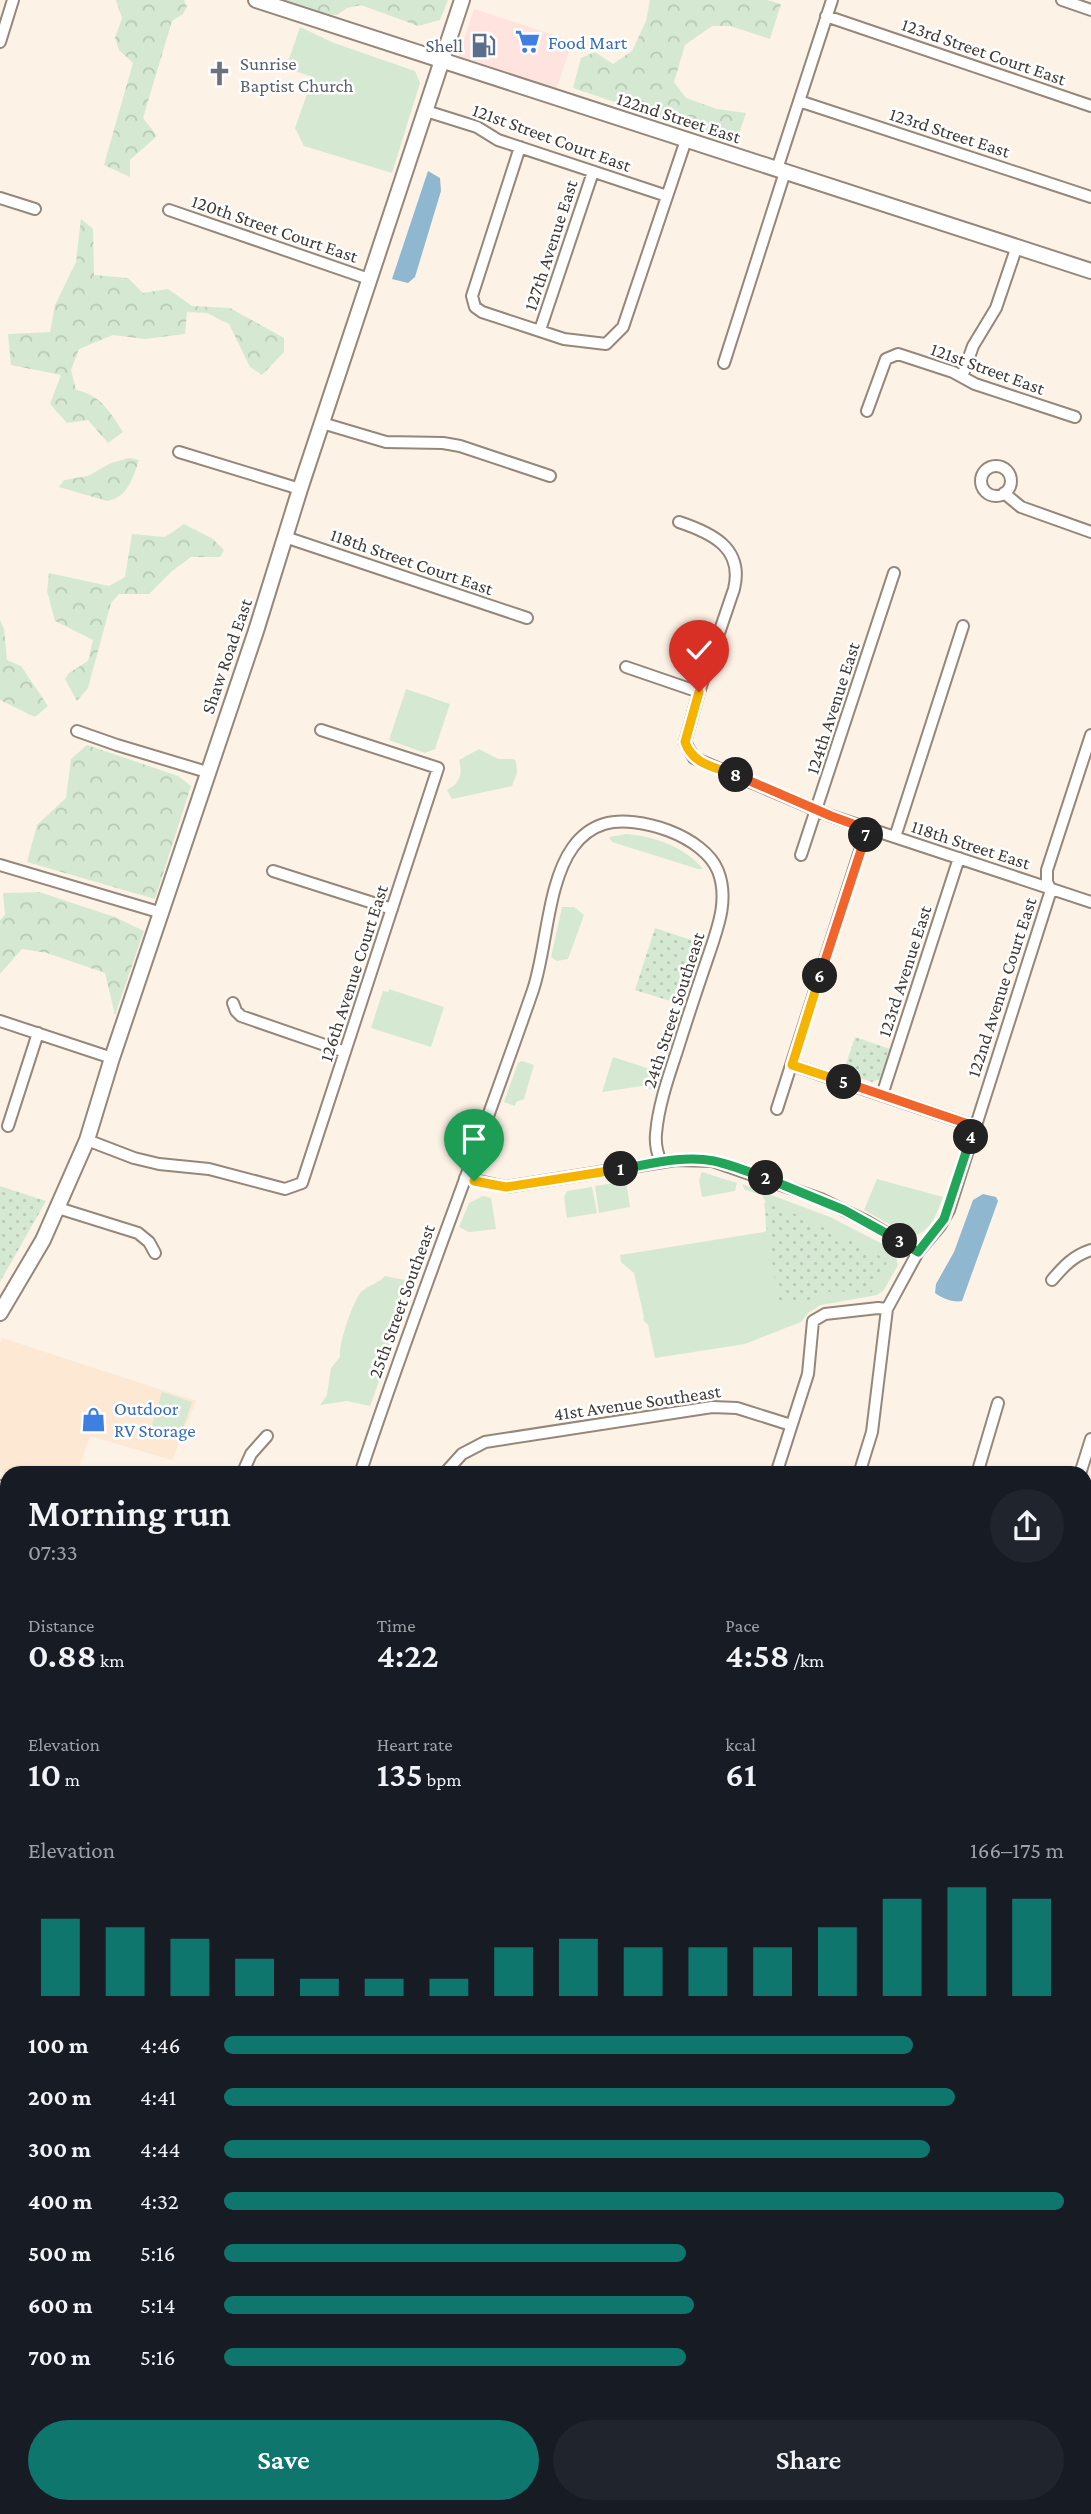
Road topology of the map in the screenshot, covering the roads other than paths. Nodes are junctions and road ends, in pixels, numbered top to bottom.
1 (13, 0) edge
2 (256, 0) edge
3 (462, 0) edge
4 (832, 0) edge
5 (1062, 0) edge
6 (1091, 10) edge
7 (826, 16) junction
8 (0, 42) edge
9 (442, 60) junction
10 (799, 101) junction
11 (1091, 106) edge
12 (426, 110) junction
13 (686, 140) junction
14 (520, 147) junction
15 (781, 170) junction
16 (593, 172) junction
17 (667, 196) junction
18 (1091, 197) edge
19 (0, 198) edge
20 (35, 209) dead end
21 (169, 211) dead end
22 (1017, 246) junction
23 (1091, 271) edge
24 (369, 279) junction
25 (540, 330) junction
26 (723, 363) dead end
27 (962, 377) junction
28 (867, 411) dead end
29 (1075, 417) dead end
30 (322, 424) junction
31 (179, 452) dead end
32 (550, 475) dead end
33 (300, 489) junction
34 (1004, 493) dead end
35 (679, 522) dead end
36 (1091, 532) edge
37 (285, 537) junction
38 (894, 573) dead end
39 (527, 618) dead end
40 (963, 626) dead end
41 (626, 667) dead end
42 (699, 692) junction
43 (321, 730) dead end
44 (77, 731) dead end
45 (1091, 735) edge
46 (207, 772) junction
47 (817, 810) junction
48 (591, 829) joint
49 (867, 829) junction
50 (895, 837) junction
51 (801, 855) dead end
52 (959, 858) junction
53 (0, 865) edge
54 (273, 871) dead end
55 (1051, 890) junction
56 (1091, 902) edge
57 (392, 909) junction
58 (162, 913) junction
59 (233, 1003) dead end
60 (0, 1021) edge
61 (38, 1033) junction
62 (345, 1052) junction
63 (112, 1058) junction
64 (792, 1065) junction
65 (883, 1095) junction
66 (777, 1109) dead end
67 (8, 1126) dead end
68 (974, 1126) junction
69 (87, 1140) junction
70 (661, 1162) junction
71 (465, 1178) junction
72 (58, 1208) junction
73 (1091, 1250) edge
74 (918, 1252) junction
75 (155, 1253) dead end
76 (1052, 1280) dead end
77 (887, 1309) junction
78 (0, 1313) edge
79 (998, 1404) dead end
80 (791, 1425) junction
81 (267, 1436) dead end
82 (1091, 1439) edge
83 (246, 1466) edge
84 (363, 1466) edge
85 (451, 1466) edge
86 (778, 1466) edge
87 (861, 1466) edge
88 (979, 1466) edge
89 (1083, 1466) edge

1 - 8 street
2 - 9 main road, 122nd Street East
3 - 9 main road, Shaw Road East
4 - 7 street
5 - 6 street
7 - 10 street
7 - 11 street, 123rd Street Court East
9 - 12 main road, Shaw Road East
9 - 13 main road, 122nd Street East
10 - 15 street
10 - 18 street, 123rd Street East
12 - 14 street, 121st Street Court East
12 - 24 main road, Shaw Road East
13 - 15 main road, 122nd Street East
13 - 17 street
14 - 16 street, 121st Street Court East
14 - 25 street
15 - 22 main road, 122nd Street East
15 - 26 street
16 - 17 street, 121st Street Court East
16 - 25 street, 127th Avenue East
17 - 25 street
19 - 20 street
21 - 24 street, 120th Street Court East
22 - 23 main road, 122nd Street East
22 - 27 street
24 - 30 main road, Shaw Road East
27 - 28 street, 121st Street East
27 - 29 street, 121st Street East
30 - 32 street
30 - 33 main road, Shaw Road East
31 - 33 street
33 - 37 main road, Shaw Road East
34 - 36 street
35 - 42 street
37 - 39 street, 118th Street Court East
37 - 46 main road, Shaw Road East
38 - 47 street, 124th Avenue East
40 - 50 street
41 - 42 street
42 - 47 street, 118th Street East
43 - 57 street, 126th Avenue Court East
44 - 46 street
45 - 55 street, 122nd Avenue Court East
46 - 58 main road, Shaw Road East
47 - 49 street, 118th Street East
47 - 51 street, 124th Avenue East
48 - 70 street, 24th Street Southeast
48 - 71 street, 25th Street Southeast
49 - 50 street, 118th Street East
49 - 64 street
50 - 52 street, 118th Street East
52 - 55 street, 118th Street East
52 - 65 street, 123rd Avenue East
53 - 58 street
54 - 57 street
55 - 56 street, 118th Street East
55 - 68 street, 122nd Avenue Court East
57 - 62 street, 126th Avenue Court East
58 - 63 main road, Shaw Road East
59 - 62 street
60 - 61 street
61 - 63 street
61 - 67 street
62 - 69 street, 126th Avenue Court East
63 - 69 main road, Shaw Road East
64 - 65 street
64 - 66 street
65 - 68 street
68 - 74 street, 122nd Avenue Court East
69 - 72 main road, Shaw Road East
70 - 71 street
70 - 74 street
71 - 84 street, 25th Street Southeast
72 - 75 street
72 - 78 main road, Shaw Road East
73 - 76 street
74 - 77 street, 122nd Avenue Court East
77 - 80 street
77 - 87 street, 122nd Avenue Court East
79 - 88 street
80 - 85 street, 41st Avenue Southeast
80 - 86 street
81 - 83 street
82 - 89 street

